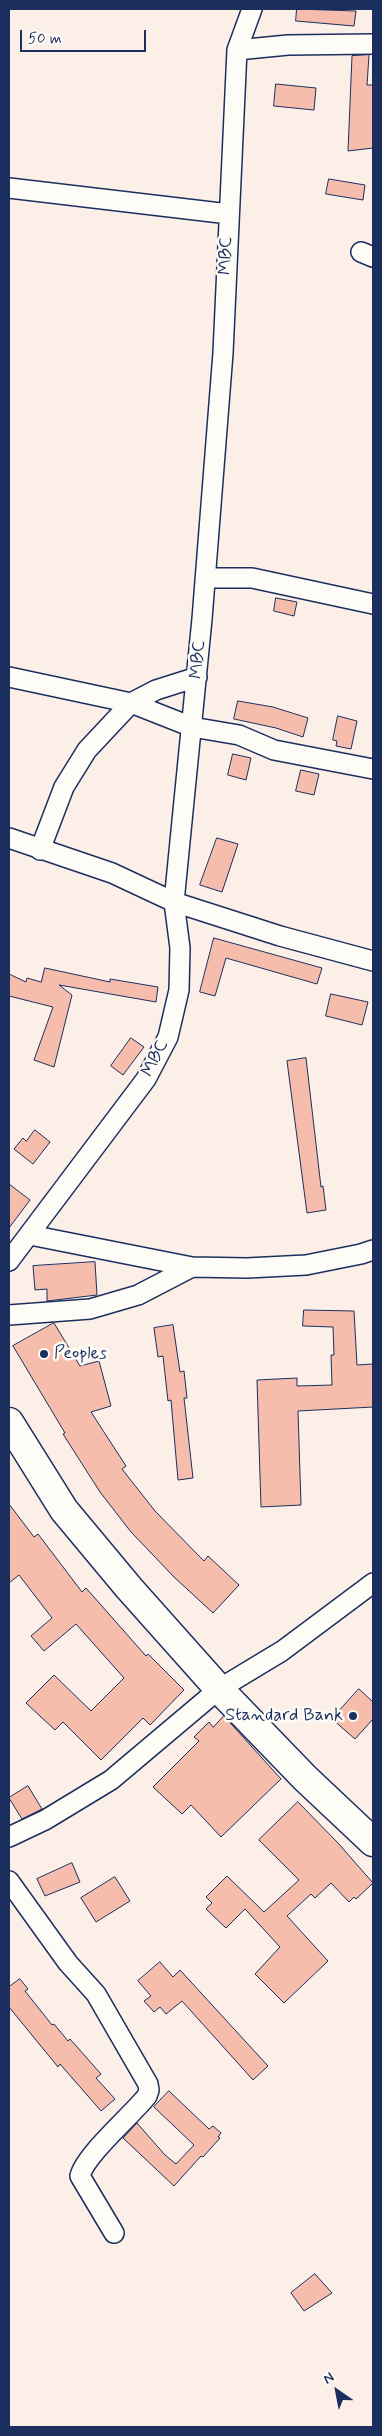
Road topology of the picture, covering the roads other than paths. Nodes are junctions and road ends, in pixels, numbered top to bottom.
1 (252, 9) edge
2 (373, 44) edge
3 (237, 50) junction
4 (9, 188) edge
5 (229, 214) junction
6 (206, 578) junction
7 (373, 604) edge
8 (9, 677) edge
9 (197, 677) junction
10 (130, 703) junction
11 (192, 727) junction
12 (373, 769) edge
13 (9, 838) edge
14 (40, 850) junction
15 (174, 902) junction
16 (373, 961) edge
17 (30, 1235) junction
18 (373, 1250) edge
19 (9, 1261) edge
20 (192, 1267) junction
21 (9, 1315) edge
22 (12, 1434) edge
23 (373, 1583) edge
24 (219, 1689) junction
25 (9, 1837) edge
26 (373, 1842) edge
27 (9, 1881) edge
28 (114, 2233) dead end

1 - 3 street, MBC
2 - 3 street
3 - 5 street, MBC
4 - 5 street
5 - 6 street, MBC
6 - 7 street
6 - 9 street, MBC
8 - 10 street
9 - 10 street
9 - 11 street, MBC
10 - 11 street
10 - 14 street
11 - 12 street
11 - 15 street, MBC
13 - 14 street
14 - 15 street
15 - 16 street
15 - 17 street, MBC
17 - 19 street, MBC
17 - 20 street
18 - 20 street
20 - 21 street
22 - 24 main road
23 - 24 street
24 - 25 street
24 - 26 main road
27 - 28 street

